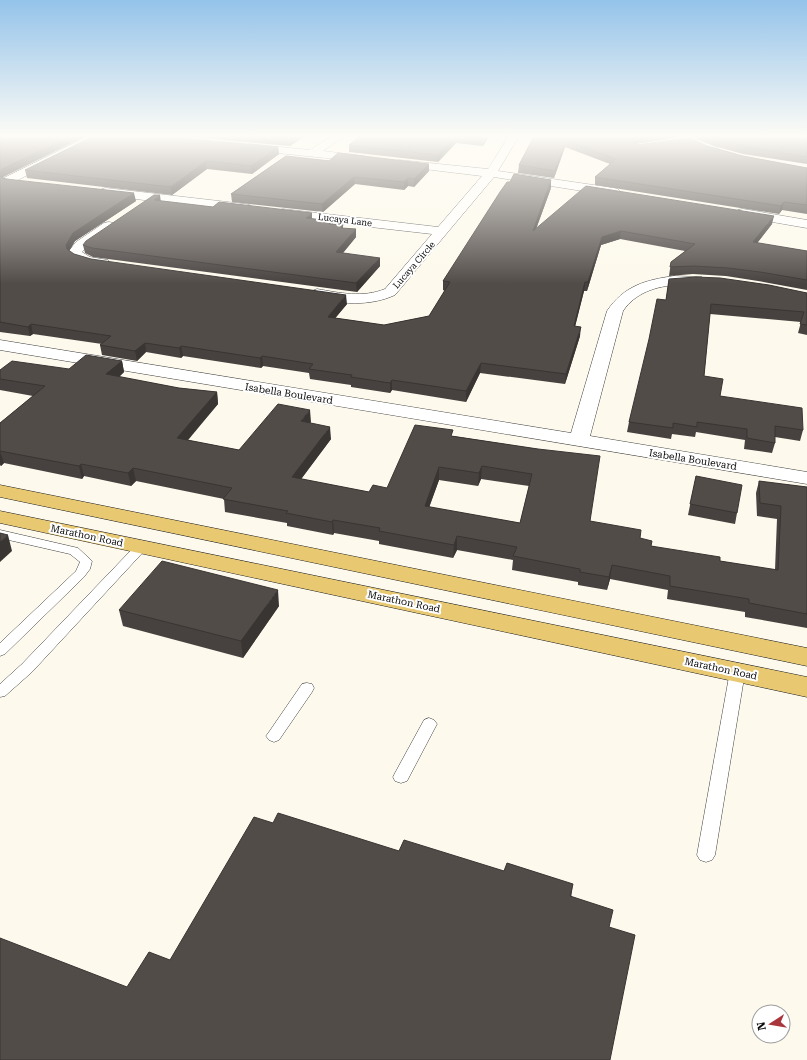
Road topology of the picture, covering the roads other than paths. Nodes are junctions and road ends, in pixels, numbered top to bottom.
1 (481, 185) edge
2 (569, 185) edge
3 (93, 190) edge
4 (623, 194) edge
5 (153, 198) junction
6 (134, 210) edge
7 (255, 210) edge
8 (271, 211) edge
9 (730, 211) edge
10 (121, 219) edge
11 (807, 224) edge
12 (442, 232) junction
13 (116, 265) edge
14 (709, 281) edge
15 (301, 291) edge
16 (0, 345) edge
17 (579, 440) junction
18 (807, 478) edge
19 (0, 491) edge
20 (0, 517) edge
21 (0, 534) edge
22 (142, 546) junction
23 (0, 651) edge
24 (807, 657) edge
25 (737, 671) junction
26 (807, 687) edge
27 (307, 688) dead end
28 (0, 692) edge
29 (429, 724) dead end
30 (274, 736) dead end
31 (401, 777) dead end
32 (706, 855) dead end

1 - 12 street, Lucaya Circle
2 - 4 street
3 - 5 street
5 - 6 street
5 - 7 street
8 - 12 street, Lucaya Lane
9 - 11 street
10 - 13 street
12 - 15 street, Lucaya Circle
14 - 17 street
16 - 17 street, Isabella Boulevard
17 - 18 street, Isabella Boulevard
19 - 24 main road
20 - 22 main road, Marathon Road
21 - 23 lane
22 - 25 main road, Marathon Road
22 - 28 lane
25 - 26 main road, Marathon Road
25 - 32 lane
27 - 30 lane
29 - 31 lane

